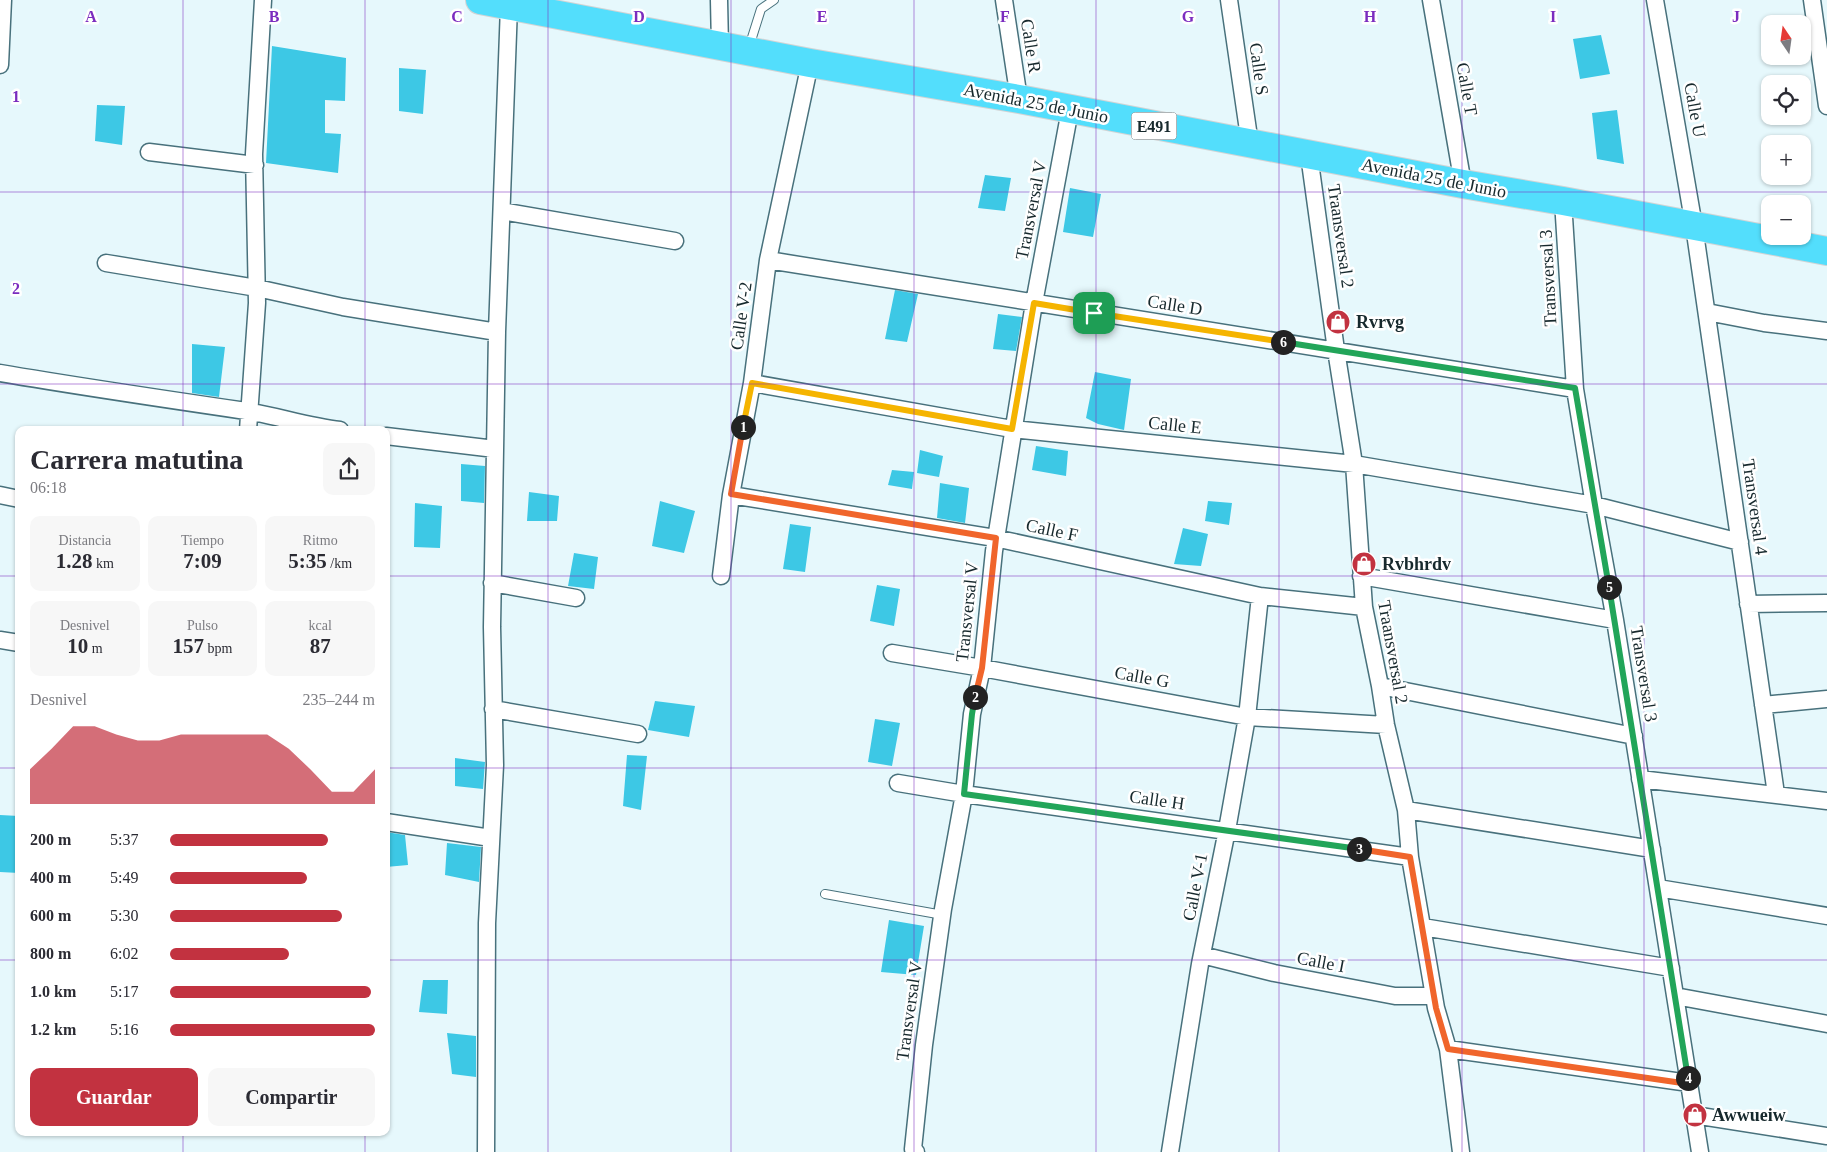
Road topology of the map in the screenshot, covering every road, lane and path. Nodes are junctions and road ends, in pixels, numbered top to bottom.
1 (3, 0) edge
2 (263, 0) edge
3 (719, 0) edge
4 (774, 0) edge
5 (1004, 0) edge
6 (1229, 0) edge
7 (1431, 0) edge
8 (1655, 0) edge
9 (1812, 0) edge
10 (492, 2) edge
11 (720, 46) junction
12 (748, 52) junction
13 (810, 63) junction
14 (0, 65) edge
15 (1019, 99) junction
16 (1827, 106) edge
17 (1070, 110) junction
18 (1250, 144) junction
19 (149, 152) dead end
20 (1309, 155) junction
21 (255, 165) junction
22 (1463, 184) junction
23 (1563, 201) junction
24 (502, 211) junction
25 (1694, 226) junction
26 (675, 241) dead end
27 (1827, 251) edge
28 (768, 260) junction
29 (106, 263) dead end
30 (257, 288) junction
31 (1034, 303) junction
32 (1707, 312) junction
33 (1827, 330) edge
34 (497, 332) junction
35 (1336, 350) junction
36 (0, 373) edge
37 (752, 383) junction
38 (1575, 388) junction
39 (249, 412) junction
40 (248, 426) edge
41 (310, 426) edge
42 (1012, 429) junction
43 (390, 436) edge
44 (495, 449) junction
45 (1354, 464) junction
46 (731, 494) junction
47 (0, 495) edge
48 (15, 497) edge
49 (1594, 505) junction
50 (996, 538) junction
51 (1740, 542) junction
52 (721, 576) dead end
53 (1361, 576) junction
54 (492, 583) junction
55 (1260, 596) junction
56 (576, 598) dead end
57 (1827, 603) edge
58 (1748, 604) junction
59 (1364, 608) junction
60 (1615, 620) junction
61 (0, 640) edge
62 (15, 642) edge
63 (892, 653) dead end
64 (982, 668) junction
65 (1380, 686) junction
66 (1827, 699) edge
67 (1763, 706) junction
68 (493, 709) junction
69 (1247, 717) junction
70 (1386, 725) junction
71 (638, 734) dead end
72 (1634, 736) junction
73 (1640, 779) junction
74 (898, 783) dead end
75 (964, 794) junction
76 (1776, 794) junction
77 (1827, 801) edge
78 (1406, 810) junction
79 (390, 823) edge
80 (1227, 830) junction
81 (491, 838) junction
82 (1652, 849) junction
83 (1410, 857) junction
84 (1658, 888) junction
85 (825, 894) dead end
86 (943, 915) junction
87 (1827, 916) edge
88 (1423, 927) junction
89 (1202, 955) junction
90 (1671, 968) junction
91 (1434, 996) junction
92 (1675, 996) junction
93 (1827, 1024) edge
94 (1448, 1049) junction
95 (1689, 1084) junction
96 (1694, 1115) junction
97 (1827, 1136) edge
98 (914, 1151) edge
99 (486, 1152) edge
100 (1170, 1152) edge
101 (1461, 1152) edge
102 (1700, 1152) edge

1 - 14 street
2 - 21 street
3 - 11 street
4 - 12 lane
5 - 15 street, Calle R
6 - 18 street, Calle S
7 - 22 street, Calle T
8 - 25 street, Calle U
9 - 16 street
10 - 11 highway, Avenida 25 de Junio / E491
10 - 24 street
11 - 12 highway, Avenida 25 de Junio / E491
12 - 13 highway, Avenida 25 de Junio / E491
13 - 15 highway, Avenida 25 de Junio / E491
13 - 28 street, Calle V-2
15 - 17 highway, Avenida 25 de Junio / E491
17 - 18 highway, Avenida 25 de Junio / E491
17 - 31 street, Transversal V
18 - 20 highway, Avenida 25 de Junio / E491
19 - 21 street
20 - 22 highway, Avenida 25 de Junio / E491
20 - 35 street, Traansversal 2
21 - 30 street
22 - 23 highway, Avenida 25 de Junio / E491
23 - 25 highway, Avenida 25 de Junio / E491
23 - 38 street, Transversal 3
24 - 26 street
24 - 34 street
25 - 27 highway, Avenida 25 de Junio / E491
25 - 32 street, Transversal 4
28 - 31 street, Calle D
28 - 37 street, Calle V-2
29 - 30 street
30 - 34 street
30 - 39 street
31 - 35 street, Calle D
31 - 42 street, Transversal V
32 - 33 street
32 - 51 street, Transversal 4
34 - 44 street
35 - 38 street, Calle D
35 - 45 street, Traansversal 2
36 - 39 street
37 - 42 street, Calle E
37 - 46 street, Calle V-2
38 - 49 street, Transversal 3
39 - 40 street
39 - 41 street
42 - 45 street, Calle E
42 - 50 street, Transversal V
43 - 44 street
44 - 54 street
45 - 49 street, Calle E
45 - 53 street, Traansversal 2
46 - 50 street, Calle F
46 - 52 street, Calle V-2
47 - 48 street
49 - 51 street, Calle E
49 - 60 street, Transversal 3
50 - 55 street, Calle F
50 - 64 street, Transversal V
51 - 58 street, Transversal 4
53 - 59 street, Traansversal 2
53 - 60 street
54 - 56 street
54 - 68 street
55 - 59 street, Calle F
55 - 69 street, Calle V-1
57 - 58 street
58 - 67 street, Transversal 4
59 - 65 street, Traansversal 2
60 - 72 street, Transversal 3
61 - 62 street
63 - 64 street, Calle G
64 - 69 street, Calle G
64 - 75 street, Transversal V
65 - 70 street, Traansversal 2
65 - 72 street
66 - 67 street
67 - 76 street, Transversal 4
68 - 71 street
68 - 81 street
69 - 70 street, Calle G
69 - 80 street, Calle V-1
70 - 78 street, Traansversal 2
72 - 73 street, Transversal 3
73 - 76 street
73 - 82 street, Transversal 3
74 - 75 street, Calle H
75 - 80 street, Calle H
75 - 86 street, Transversal V
76 - 77 street
78 - 82 street
78 - 83 street, Traansversal 2
79 - 81 street
80 - 83 street, Calle H
80 - 89 street, Calle V-1
81 - 99 street
82 - 84 street, Transversal 3
83 - 88 street, Traansversal 2
84 - 87 street
84 - 90 street, Transversal 3
85 - 86 lane
86 - 98 street, Transversal V
88 - 90 street
88 - 91 street, Traansversal 2
89 - 91 street, Calle I
89 - 100 street, Calle V-1
90 - 92 street, Transversal 3
91 - 94 street, Traansversal 2
92 - 93 street
92 - 95 street, Transversal 3
94 - 95 street
94 - 101 street, Traansversal 2
95 - 96 street, Transversal 3
96 - 97 street
96 - 102 street, Transversal 3

